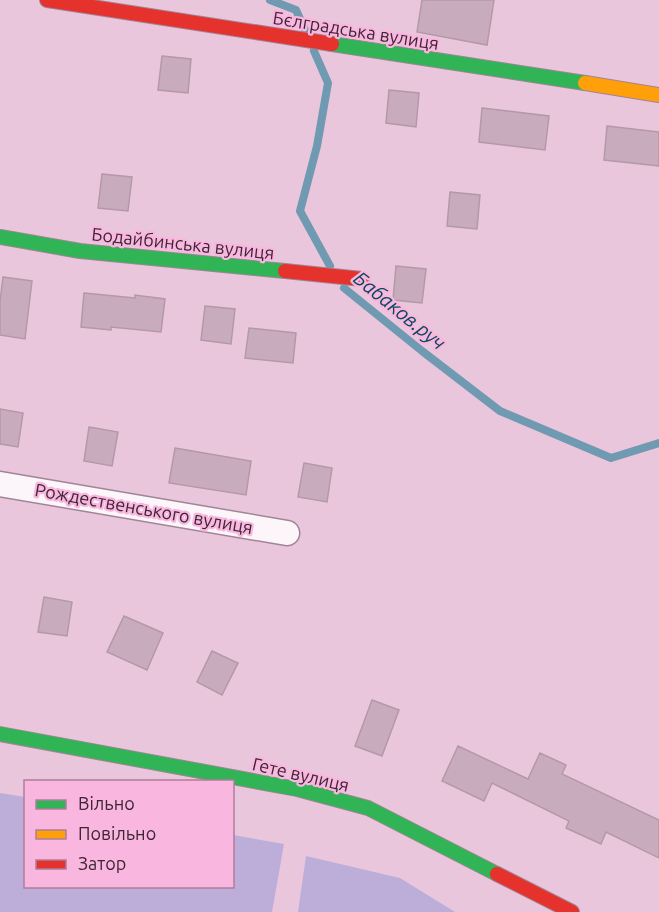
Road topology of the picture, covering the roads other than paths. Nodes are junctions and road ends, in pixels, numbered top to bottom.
1 (47, 0) edge
2 (659, 95) edge
3 (0, 237) edge
4 (362, 279) dead end
5 (0, 484) edge
6 (287, 533) dead end
7 (0, 735) edge
8 (572, 912) edge

1 - 2 street, Бєлградська вулиця
3 - 4 street, Бодайбинська вулиця
5 - 6 street, Рождественського вулиця
7 - 8 street, Гете вулиця

